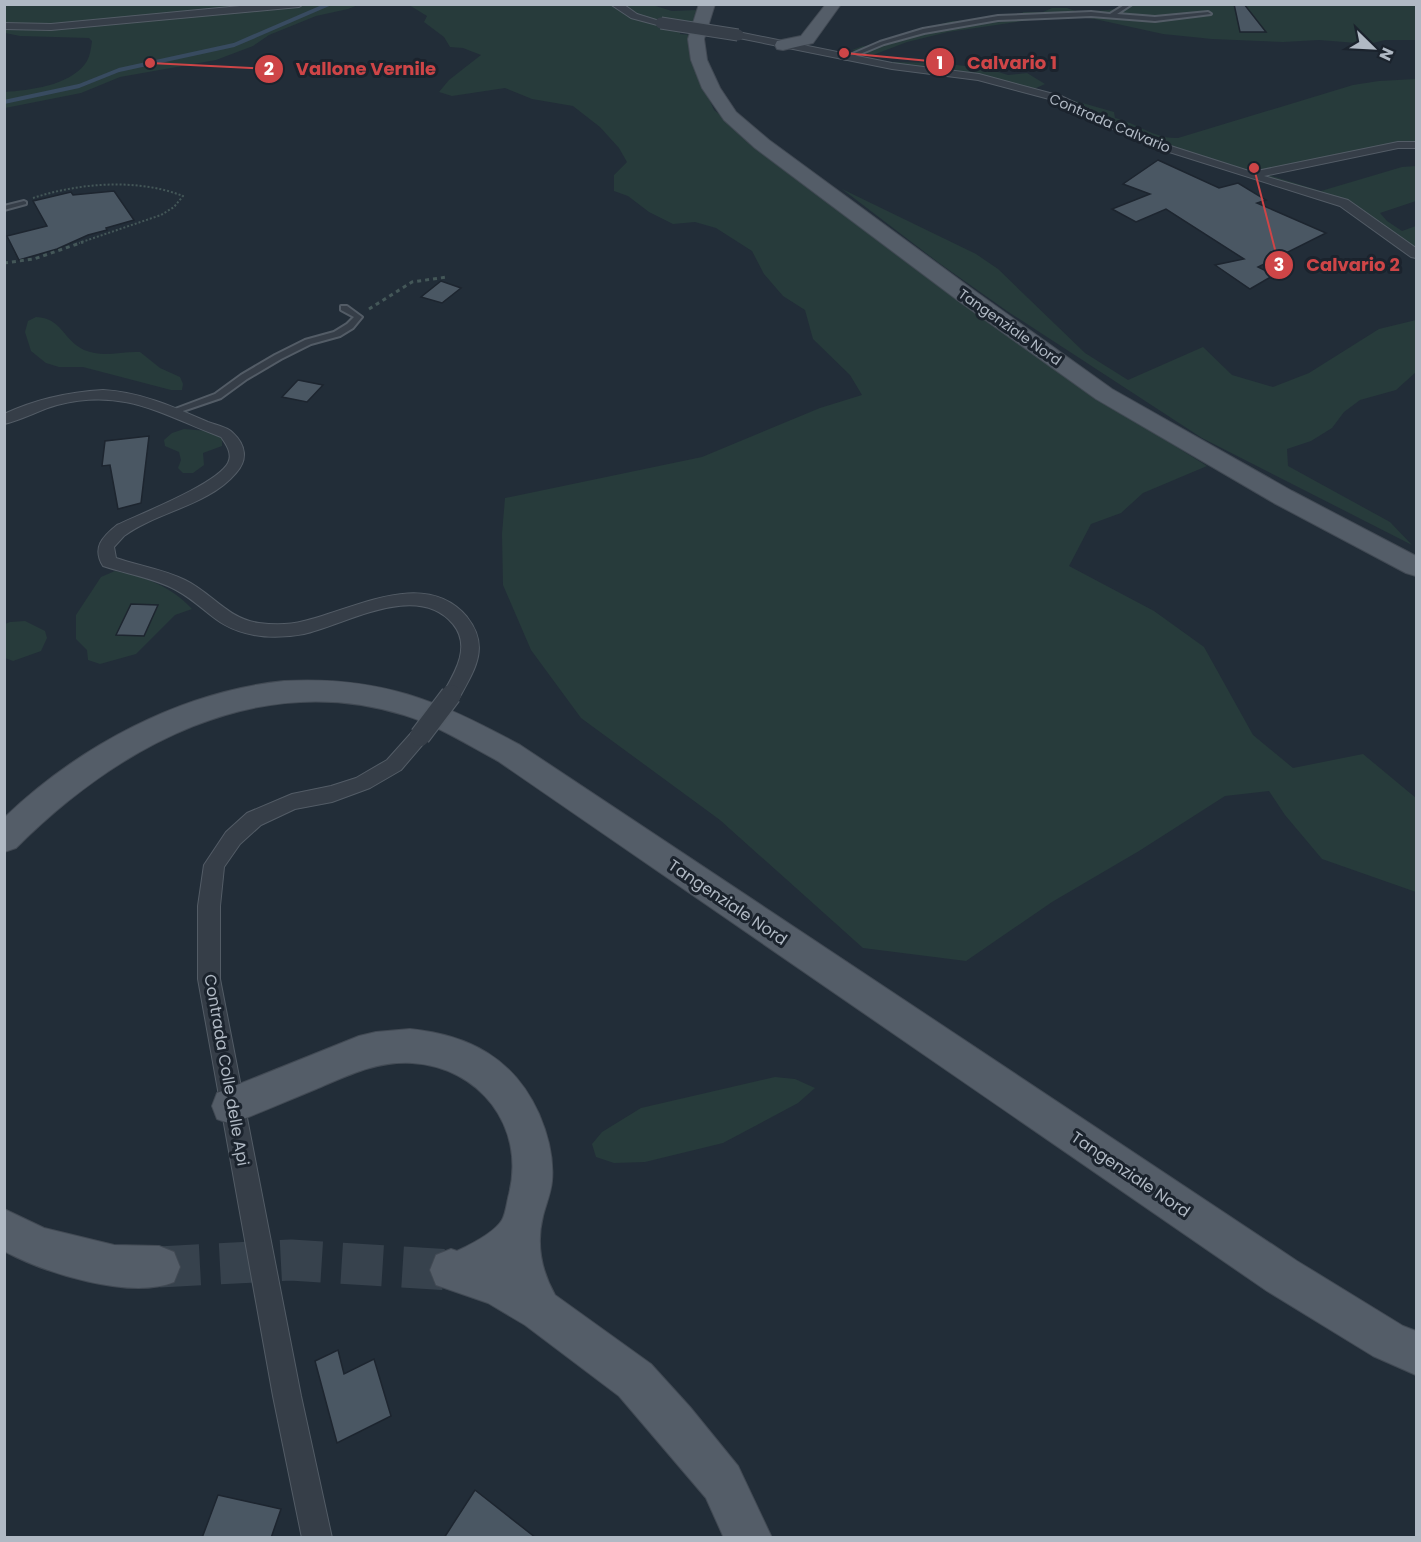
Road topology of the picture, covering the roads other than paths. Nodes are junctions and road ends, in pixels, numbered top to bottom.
1 (299, 4) edge
2 (615, 4) edge
3 (707, 4) edge
4 (834, 4) edge
5 (1130, 4) edge
6 (1208, 14) dead end
7 (1112, 15) junction
8 (4, 26) edge
9 (783, 45) joint
10 (810, 46) junction
11 (846, 58) junction
12 (1416, 145) edge
13 (1252, 176) junction
14 (24, 203) road end
15 (4, 208) edge
16 (1416, 254) edge
17 (344, 308) dead end
18 (171, 412) junction
19 (4, 420) edge
20 (1416, 567) edge
21 (4, 839) edge
22 (231, 1106) junction
23 (4, 1229) edge
24 (520, 1232) junction
25 (159, 1267) tunnel mouth
26 (540, 1310) junction
27 (1416, 1353) edge
28 (317, 1538) edge
29 (748, 1538) edge

1 - 8 street
2 - 9 street, bridge
3 - 20 main road, Tangenziale Nord
4 - 10 main road
5 - 7 lane
6 - 7 lane
7 - 11 lane
9 - 10 main road
10 - 11 street, Contrada Calvario
11 - 13 street, Contrada Calvario
12 - 13 street
13 - 16 street, Contrada Calvario
14 - 15 lane
17 - 18 lane
18 - 19 street, Contrada Colle delle Api
18 - 22 street, Contrada Colle delle Api, bridge
21 - 27 main road, Tangenziale Nord
22 - 24 main road
22 - 28 street, Contrada Colle delle Api
23 - 25 main road
24 - 26 main road
24 - 26 main road
26 - 29 main road

